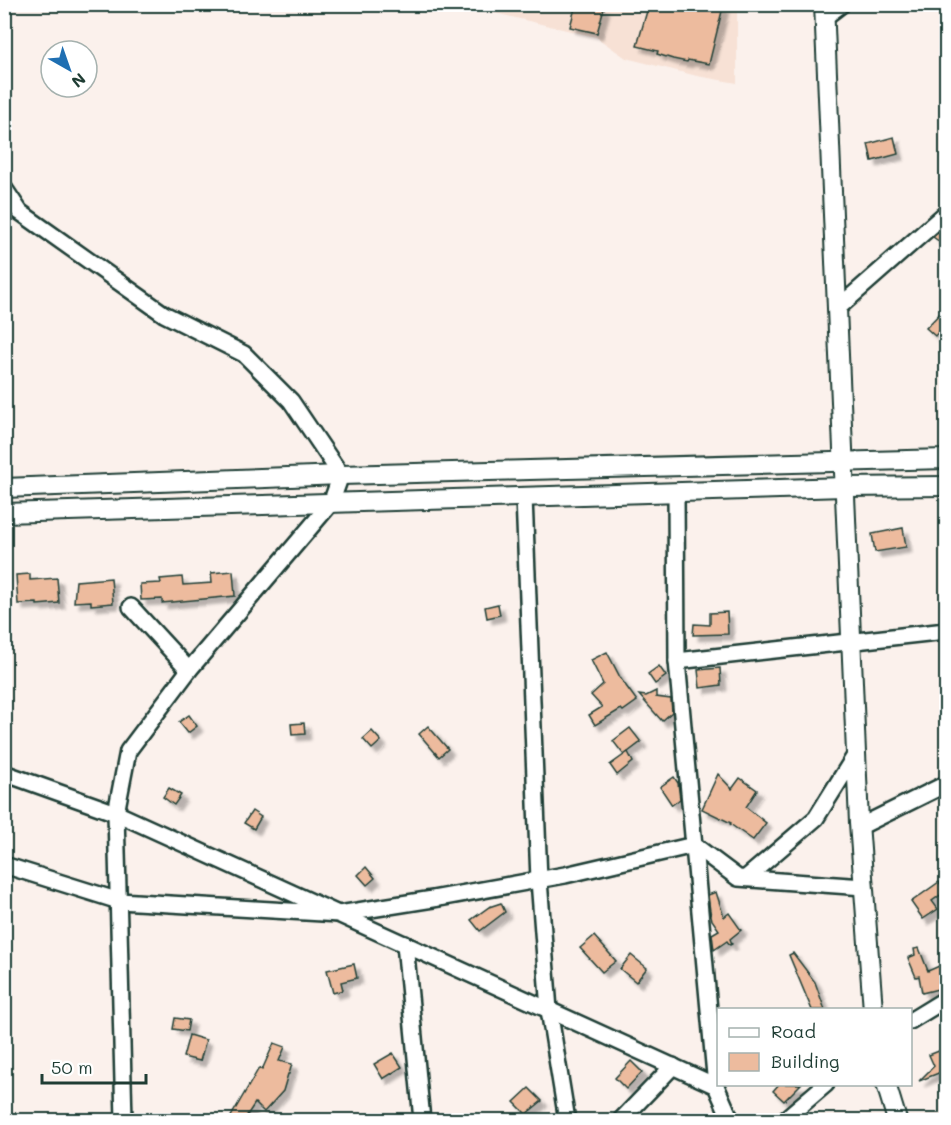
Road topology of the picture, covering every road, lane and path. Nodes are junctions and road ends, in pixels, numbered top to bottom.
1 (842, 4) edge
2 (825, 11) edge
3 (4, 188) edge
4 (946, 213) edge
5 (838, 308) junction
6 (946, 459) edge
7 (843, 463) junction
8 (341, 475) junction
9 (946, 486) edge
10 (844, 487) junction
11 (4, 488) edge
12 (676, 492) junction
13 (524, 497) junction
14 (331, 503) junction
15 (4, 513) edge
16 (131, 607) dead end
17 (946, 632) edge
18 (850, 642) junction
19 (677, 661) junction
20 (189, 670) junction
21 (856, 754) junction
22 (4, 773) edge
23 (946, 788) edge
24 (116, 813) junction
25 (859, 827) junction
26 (694, 845) junction
27 (4, 865) edge
28 (746, 878) junction
29 (538, 880) junction
30 (864, 887) junction
31 (118, 901) junction
32 (339, 914) junction
33 (405, 944) junction
34 (946, 999) edge
35 (873, 1008) edge
36 (549, 1010) junction
37 (912, 1020) edge
38 (673, 1066) junction
39 (716, 1086) junction
40 (824, 1086) edge
41 (887, 1086) edge
42 (124, 1120) edge
43 (422, 1120) edge
44 (567, 1120) edge
45 (621, 1120) edge
46 (731, 1120) edge
47 (784, 1120) edge
48 (897, 1120) edge

1 - 2 street
2 - 5 street
3 - 8 street
4 - 5 street
5 - 7 street
6 - 7 street
7 - 8 street
7 - 10 street
8 - 11 street
8 - 14 street
9 - 10 street
10 - 12 street
10 - 18 street
12 - 13 street
12 - 19 street
13 - 14 street
13 - 29 street
14 - 15 street
14 - 20 street
16 - 20 street
17 - 18 street
18 - 19 street
18 - 21 street
19 - 26 street
20 - 24 street
21 - 25 street
21 - 28 street
22 - 24 street
23 - 25 street
24 - 31 street
24 - 32 street
25 - 30 street
26 - 28 street
26 - 29 street
26 - 39 street
27 - 31 street
28 - 30 street
29 - 32 street
29 - 36 street
30 - 35 street
31 - 32 street
31 - 42 street
32 - 33 street
33 - 36 street
33 - 43 street
34 - 37 street
36 - 38 street
36 - 44 street
38 - 39 street
38 - 45 street
39 - 46 street
40 - 47 street
41 - 48 street

